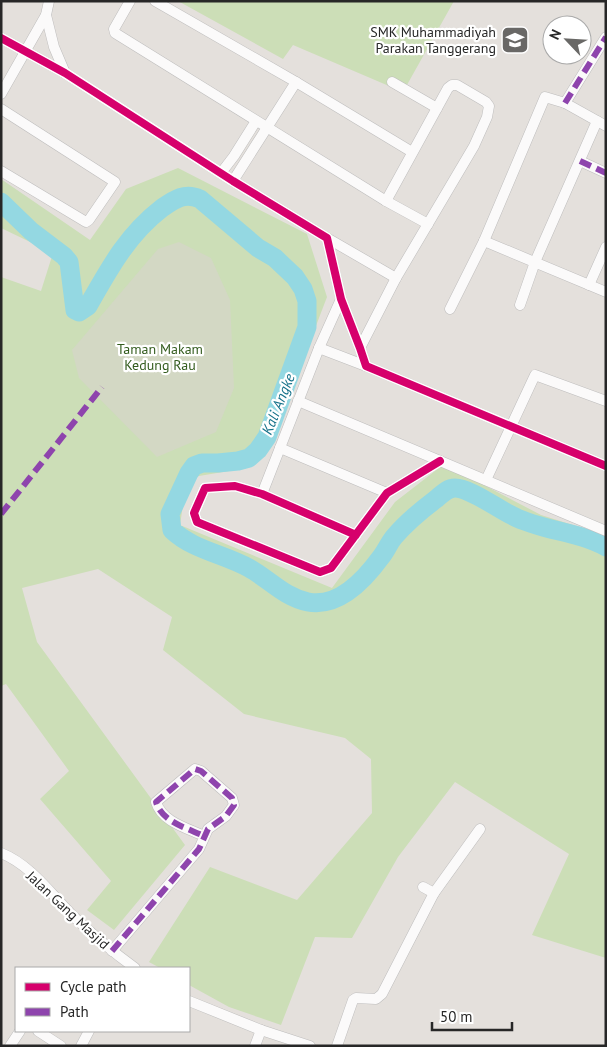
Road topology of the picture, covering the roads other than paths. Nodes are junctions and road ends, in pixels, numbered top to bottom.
1 (49, 1) edge
2 (130, 1) edge
3 (155, 1) edge
4 (46, 15) junction
5 (606, 37) edge
6 (1, 38) edge
7 (26, 52) junction
8 (65, 73) junction
9 (296, 82) junction
10 (392, 82) dead end
11 (1, 94) edge
12 (566, 103) junction
13 (437, 108) junction
14 (1, 109) edge
15 (256, 121) junction
16 (601, 124) edge
17 (266, 127) junction
18 (412, 152) junction
19 (580, 161) junction
20 (1, 171) edge
21 (221, 173) junction
22 (606, 173) edge
23 (233, 181) junction
24 (386, 201) junction
25 (428, 224) junction
26 (327, 238) junction
27 (484, 241) junction
28 (606, 247) edge
29 (536, 262) junction
30 (396, 278) junction
31 (589, 285) junction
32 (606, 292) edge
33 (341, 299) junction
34 (520, 305) dead end
35 (450, 310) dead end
36 (320, 348) junction
37 (360, 348) junction
38 (366, 366) junction
39 (606, 401) edge
40 (298, 402) junction
41 (511, 425) junction
42 (280, 448) junction
43 (440, 461) junction
44 (606, 466) edge
45 (486, 480) junction
46 (388, 493) junction
47 (262, 494) junction
48 (606, 531) edge
49 (356, 534) junction
50 (480, 830) dead end
51 (204, 836) junction
52 (1, 853) edge
53 (423, 887) dead end
54 (434, 893) junction
55 (112, 951) junction
56 (128, 966) edge
57 (190, 1001) edge
58 (261, 1030) junction
59 (19, 1032) edge
60 (40, 1032) edge
61 (88, 1032) edge
62 (10, 1046) edge
63 (61, 1046) edge
64 (81, 1046) edge
65 (255, 1046) edge
66 (310, 1046) edge
67 (337, 1046) edge

1 - 4 street
2 - 15 street
3 - 9 street
4 - 7 street
4 - 8 street
5 - 12 street
6 - 7 street
7 - 8 street
7 - 11 street
8 - 21 street
9 - 17 street
9 - 18 street
10 - 13 street
12 - 16 street
12 - 27 street
13 - 18 street
13 - 25 street
14 - 20 street
15 - 17 street
15 - 21 street
16 - 19 street
17 - 23 street
17 - 24 street
18 - 24 street
19 - 22 street
19 - 29 street
21 - 23 street
23 - 26 street
24 - 25 street
25 - 30 street
26 - 30 street
26 - 33 street
27 - 29 street
27 - 35 street
28 - 31 street
29 - 31 street
29 - 34 street
30 - 37 street
31 - 32 street
33 - 36 street
33 - 37 street
36 - 38 street
36 - 40 street
37 - 38 street
38 - 41 street
39 - 41 street
40 - 42 street
40 - 43 street
41 - 44 street
41 - 45 street
42 - 46 street
42 - 47 street
43 - 45 street
43 - 46 street
45 - 48 street
46 - 49 street
47 - 49 street
47 - 49 street
50 - 54 street
51 - 51 street
51 - 55 street
52 - 55 street, Jalan Gang Masjid
53 - 54 street
54 - 67 street
55 - 56 street, Jalan Gang Masjid
57 - 58 street
58 - 65 street
58 - 66 street
59 - 62 street
60 - 63 street
61 - 64 street

